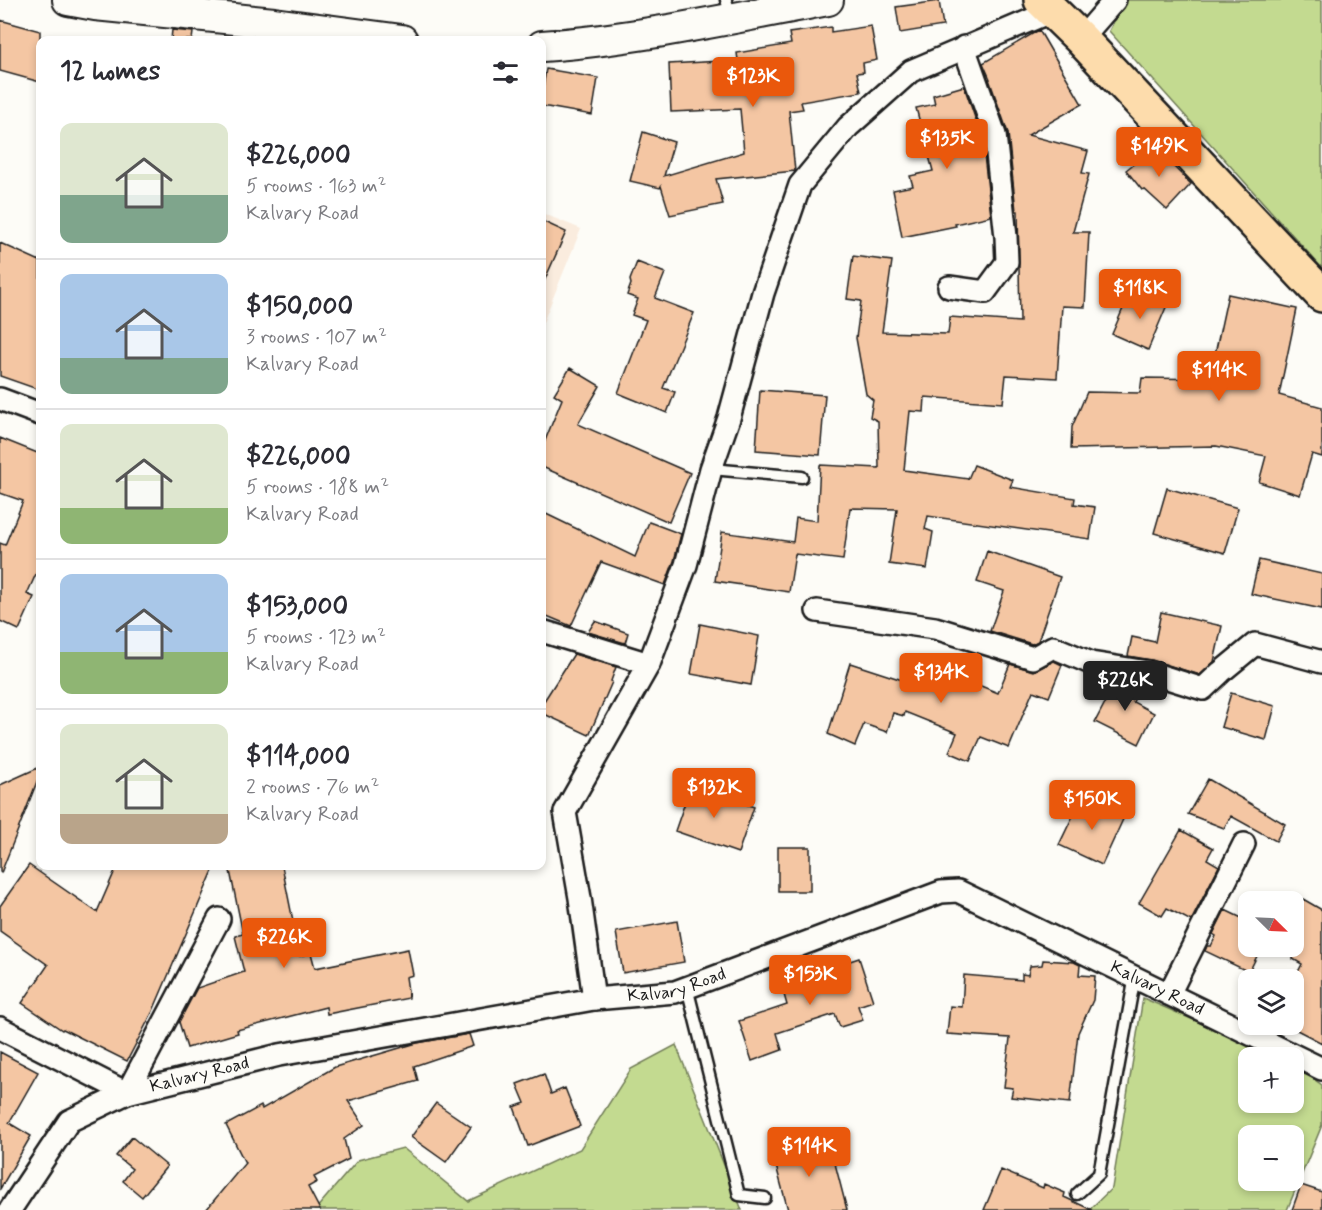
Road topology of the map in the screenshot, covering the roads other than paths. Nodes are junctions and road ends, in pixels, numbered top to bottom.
1 (68, 0) edge
2 (828, 0) edge
3 (1115, 0) edge
4 (1046, 5) edge
5 (170, 6) edge
6 (730, 9) edge
7 (372, 36) edge
8 (1081, 39) junction
9 (546, 46) edge
10 (964, 47) junction
11 (949, 287) dead end
12 (1322, 295) edge
13 (0, 399) edge
14 (36, 412) edge
15 (711, 469) junction
16 (802, 477) dead end
17 (817, 611) dead end
18 (546, 632) edge
19 (1322, 662) edge
20 (649, 664) junction
21 (1244, 844) dead end
22 (219, 919) dead end
23 (1135, 976) junction
24 (687, 987) junction
25 (1169, 994) junction
26 (594, 999) junction
27 (0, 1028) edge
28 (1322, 1069) edge
29 (127, 1093) junction
30 (1077, 1194) dead end
31 (765, 1198) dead end
32 (10, 1210) edge

1 - 5 main road
2 - 6 main road
3 - 8 street
4 - 8 main road
4 - 10 street
5 - 7 main road
6 - 9 main road
8 - 12 main road
10 - 11 street
10 - 15 street
13 - 14 street
15 - 16 lane
15 - 20 street
17 - 19 street
18 - 20 street
20 - 26 street
21 - 25 street
22 - 29 street
23 - 24 street, Kalvary Road
23 - 25 street, Kalvary Road
23 - 30 lane
24 - 26 street, Kalvary Road
24 - 31 lane
25 - 28 street, Kalvary Road
26 - 29 street, Kalvary Road
27 - 29 street
29 - 32 street, Kalvary Road

